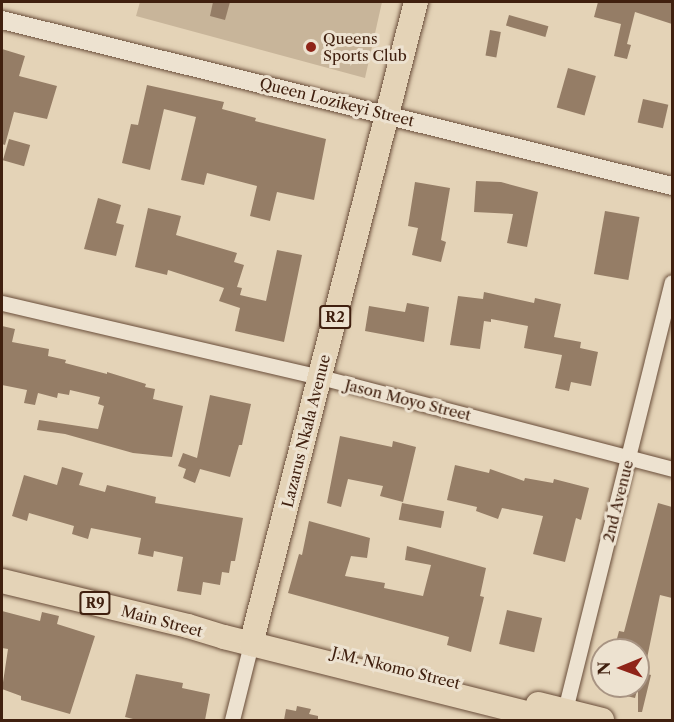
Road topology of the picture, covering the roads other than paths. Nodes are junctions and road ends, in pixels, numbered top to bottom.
1 (416, 2) edge
2 (2, 20) edge
3 (386, 114) junction
4 (672, 186) edge
5 (672, 282) edge
6 (2, 303) edge
7 (320, 378) junction
8 (629, 458) junction
9 (672, 469) edge
10 (2, 581) edge
11 (253, 638) junction
12 (561, 717) edge
13 (232, 720) edge
14 (602, 720) edge

1 - 3 highway, Lazarus Nkala Avenue / R2
2 - 3 street, Queen Lozikeyi Street
3 - 4 street, Queen Lozikeyi Street
3 - 7 highway, Lazarus Nkala Avenue / R2
5 - 8 street, 2nd Avenue
6 - 7 street, Jason Moyo Street
7 - 8 street, Jason Moyo Street
7 - 11 highway, Lazarus Nkala Avenue / R2
8 - 9 street, Jason Moyo Street
8 - 12 street, 2nd Avenue
10 - 11 highway, Main Street / R9
11 - 12 highway, J.M. Nkomo Street
11 - 13 street, Lazarus Nkala Avenue
12 - 14 highway, J.M. Nkomo Street

